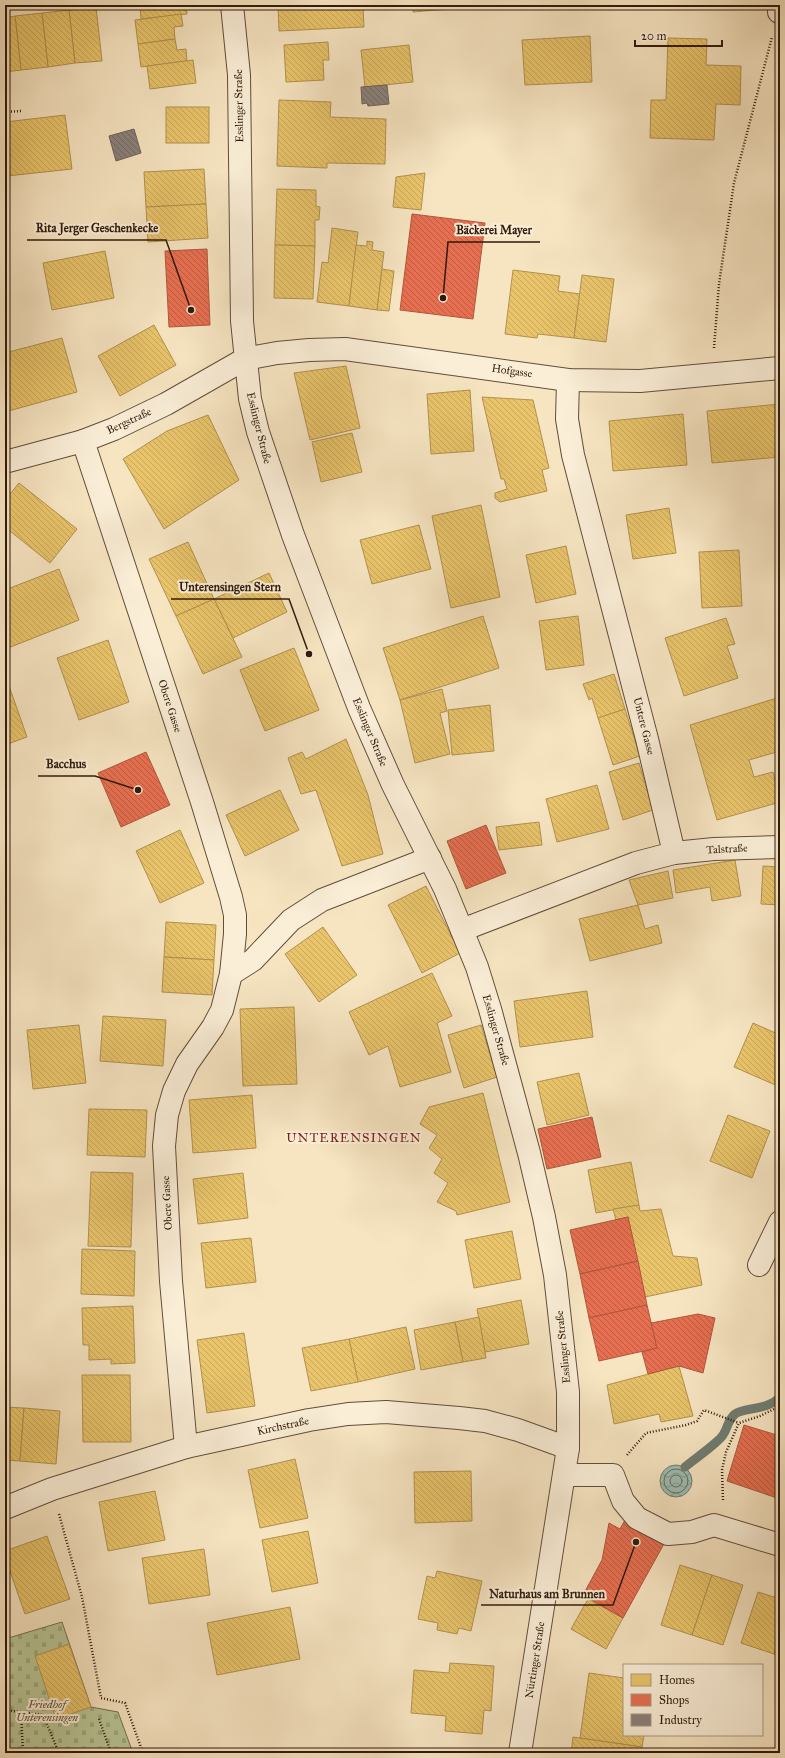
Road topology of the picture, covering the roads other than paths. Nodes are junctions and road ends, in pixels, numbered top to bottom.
1 (232, 5) edge
2 (245, 359) junction
3 (780, 368) edge
4 (568, 380) junction
5 (84, 441) junction
6 (5, 462) edge
7 (780, 847) edge
8 (674, 853) junction
9 (430, 858) junction
10 (462, 930) junction
11 (231, 974) junction
12 (780, 1222) edge
13 (759, 1265) dead end
14 (186, 1447) junction
15 (568, 1448) junction
16 (564, 1476) junction
17 (5, 1508) edge
18 (780, 1545) edge
19 (520, 1753) edge

1 - 2 street, Esslinger Straße
2 - 4 street, Hofgasse
2 - 5 street, Bergstraße
2 - 9 street, Esslinger Straße
3 - 4 street, Hofgasse
4 - 8 street, Untere Gasse
5 - 6 street, Bergstraße
5 - 11 street, Obere Gasse
7 - 8 street, Talstraße
8 - 10 street
9 - 10 street, Esslinger Straße
9 - 11 street
10 - 15 street, Esslinger Straße
11 - 14 street, Obere Gasse
12 - 13 street
14 - 15 street, Kirchstraße
14 - 17 street, Kirchstraße
15 - 16 street, Nürtinger Straße
16 - 18 street
16 - 19 street, Nürtinger Straße

